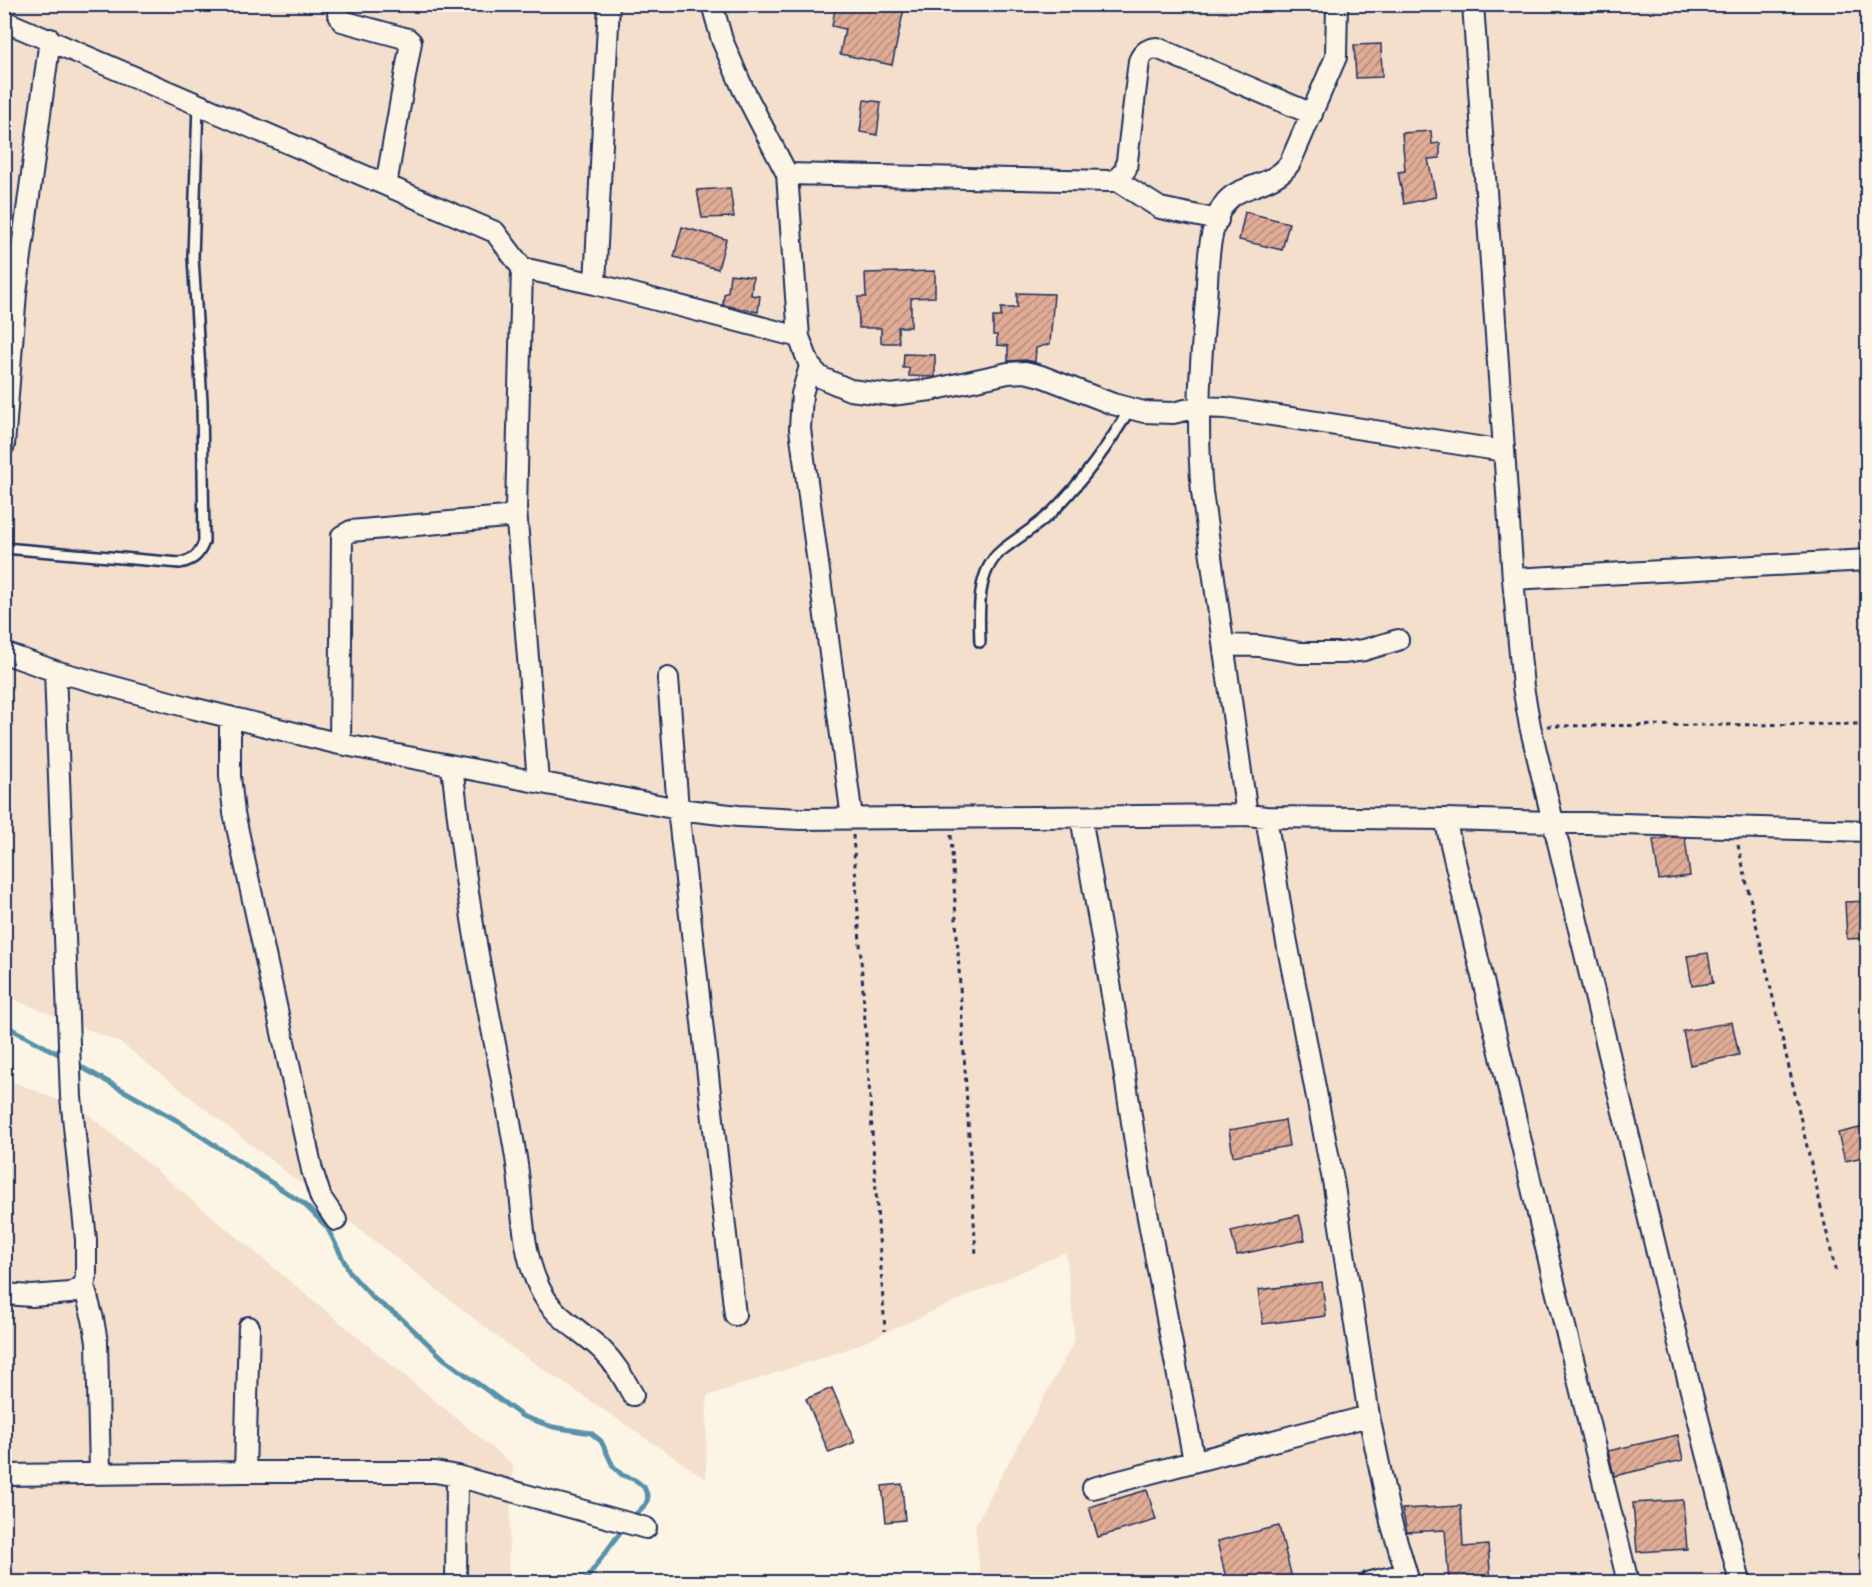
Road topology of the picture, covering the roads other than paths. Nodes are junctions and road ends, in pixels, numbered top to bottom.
1 (339, 4) edge
2 (609, 4) edge
3 (712, 4) edge
4 (1337, 4) edge
5 (1473, 4) edge
6 (4, 21) edge
7 (50, 39) junction
8 (198, 104) junction
9 (1312, 114) junction
10 (787, 174) junction
11 (1116, 180) junction
12 (386, 185) junction
13 (1218, 220) junction
14 (522, 268) junction
15 (595, 284) junction
16 (799, 338) junction
17 (810, 366) junction
18 (1198, 406) junction
19 (1130, 408) junction
20 (4, 445) edge
21 (1504, 451) junction
22 (516, 508) junction
23 (4, 548) edge
24 (1868, 560) edge
25 (1513, 579) junction
26 (1398, 640) dead end
27 (980, 642) dead end
28 (1224, 645) junction
29 (4, 652) edge
30 (55, 671) junction
31 (668, 678) dead end
32 (230, 717) junction
33 (340, 744) junction
34 (452, 767) junction
35 (538, 782) junction
36 (678, 809) junction
37 (1256, 816) junction
38 (1081, 817) junction
39 (852, 818) junction
40 (1445, 819) junction
41 (1554, 823) junction
42 (1868, 831) edge
43 (336, 1220) dead end
44 (84, 1286) junction
45 (4, 1294) edge
46 (735, 1315) dead end
47 (249, 1327) dead end
48 (633, 1395) dead end
49 (1369, 1416) junction
50 (1194, 1461) junction
51 (245, 1472) junction
52 (100, 1473) junction
53 (4, 1475) edge
54 (457, 1476) junction
55 (1093, 1488) dead end
56 (646, 1528) dead end
57 (1408, 1578) edge
58 (456, 1582) edge
59 (1370, 1582) edge
60 (1628, 1582) edge
61 (1740, 1582) edge

1 - 12 street
2 - 15 street
3 - 10 street
4 - 9 street
5 - 21 street
6 - 7 street
7 - 8 street
7 - 20 street
8 - 12 street
8 - 23 lane
9 - 11 street
9 - 13 street
10 - 11 street
10 - 16 street
11 - 13 street
12 - 14 street
13 - 18 street
14 - 15 street
14 - 22 street
15 - 16 street
16 - 17 street
17 - 19 street
17 - 39 street
18 - 19 street
18 - 21 street
18 - 28 street
19 - 27 lane
21 - 25 street
22 - 33 street
22 - 35 street
24 - 25 street
25 - 41 street
26 - 28 street
28 - 37 street
29 - 30 street
30 - 32 street
30 - 44 street
31 - 36 street
32 - 33 street
32 - 43 street
33 - 34 street
34 - 35 street
34 - 48 street
35 - 36 street
36 - 39 street
36 - 46 street
37 - 38 street
37 - 40 street
37 - 49 street
38 - 39 street
38 - 50 street
40 - 41 street
40 - 60 street
41 - 42 street
41 - 61 street
44 - 45 street
44 - 52 street
47 - 51 street
49 - 50 street
49 - 57 street
50 - 55 street
51 - 52 street
51 - 54 street
52 - 53 street
54 - 56 street
54 - 58 street
57 - 59 street

